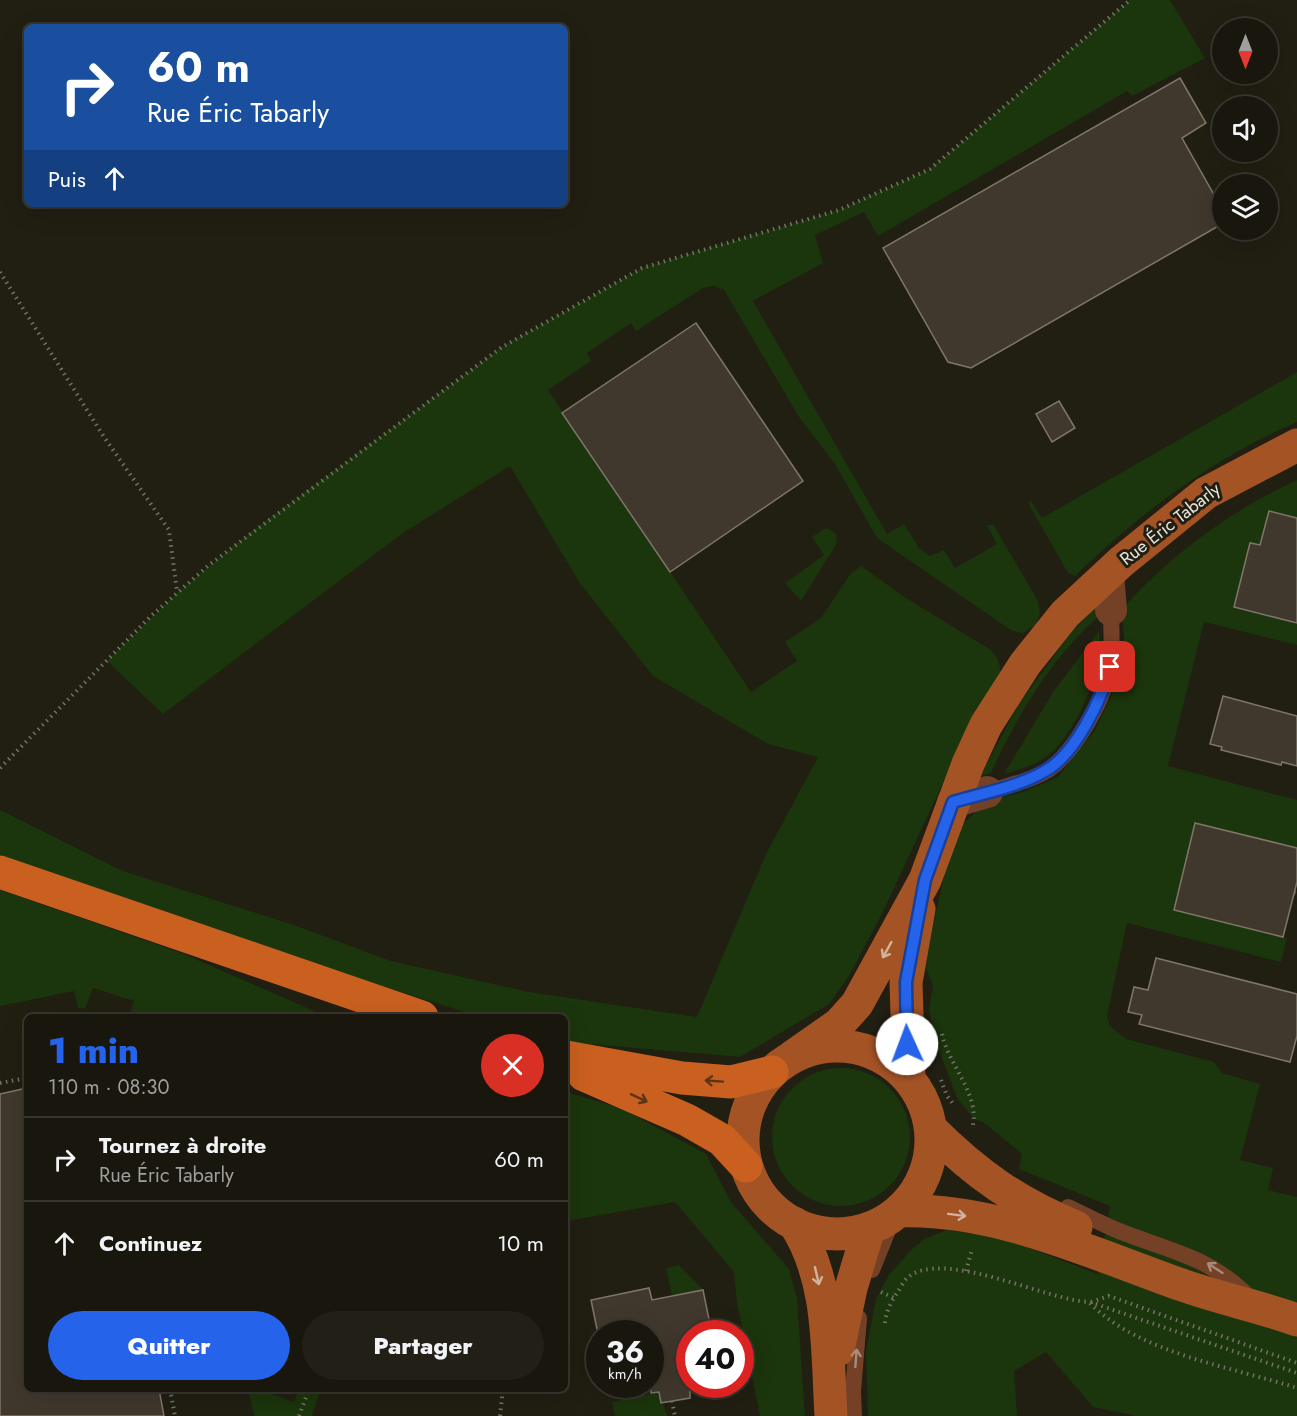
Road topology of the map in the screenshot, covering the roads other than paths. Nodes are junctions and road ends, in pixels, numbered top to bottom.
1 (1297, 445) edge
2 (1108, 574) junction
3 (1111, 610) joint
4 (987, 792) joint
5 (953, 802) junction
6 (0, 872) edge
7 (925, 880) junction
8 (413, 1014) edge
9 (568, 1057) edge
10 (782, 1065) junction
11 (568, 1069) edge
12 (924, 1077) junction
13 (939, 1117) junction
14 (746, 1166) junction
15 (887, 1219) junction
16 (794, 1224) junction
17 (1259, 1306) junction
18 (1297, 1320) edge
19 (830, 1404) edge
20 (854, 1416) edge

1 - 2 street, Rue Éric Tabarly
2 - 3 street, Rue Éric Tabarly
2 - 5 street, Rue Éric Tabarly
3 - 4 lane
4 - 5 street
5 - 7 street, Rue Éric Tabarly
6 - 8 main road
7 -> 10 street, Rue Éric Tabarly
7 - 12 street, Rue Éric Tabarly
10 -> 9 main road
10 - 12 street
10 - 14 street
11 -> 14 main road
12 - 13 street
13 - 15 street
17 -> 13 street
14 - 16 street
15 - 16 street
15 -> 17 street
15 - 19 street
20 -> 15 lane
16 -> 19 street
17 - 18 street

